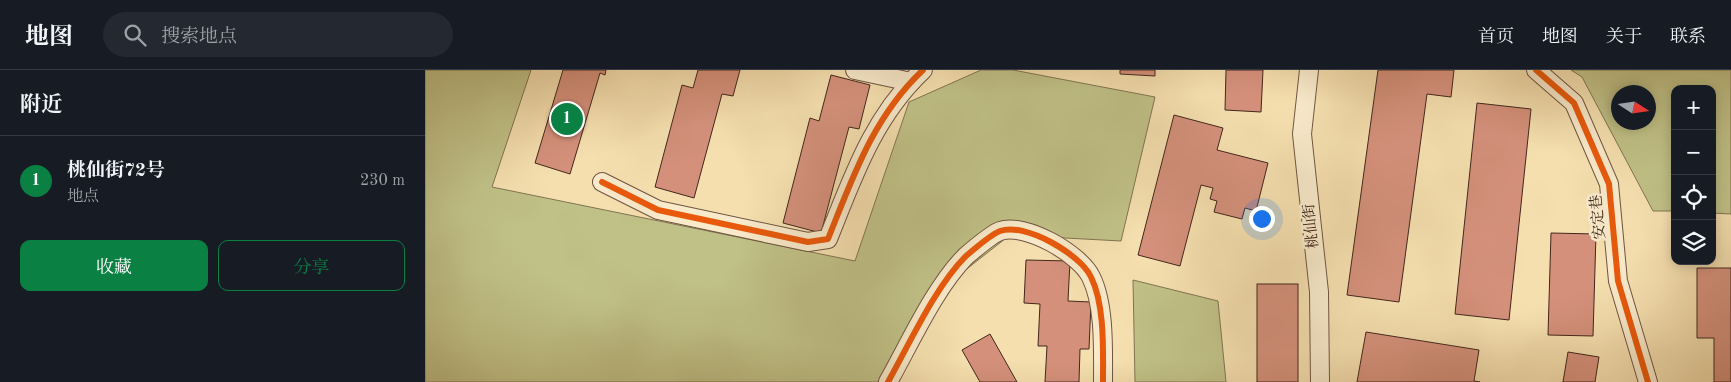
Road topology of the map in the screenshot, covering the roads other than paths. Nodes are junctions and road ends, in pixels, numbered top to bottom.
1 (855, 70) edge
2 (1309, 70) edge
3 (1536, 70) edge
4 (917, 76) edge
5 (602, 182) dead end
6 (888, 382) edge
7 (1103, 382) edge
8 (1320, 382) edge
9 (1648, 382) edge

1 - 4 street
2 - 8 street, 桃仙街
3 - 9 street, 安定巷
4 - 5 street
6 - 7 street

